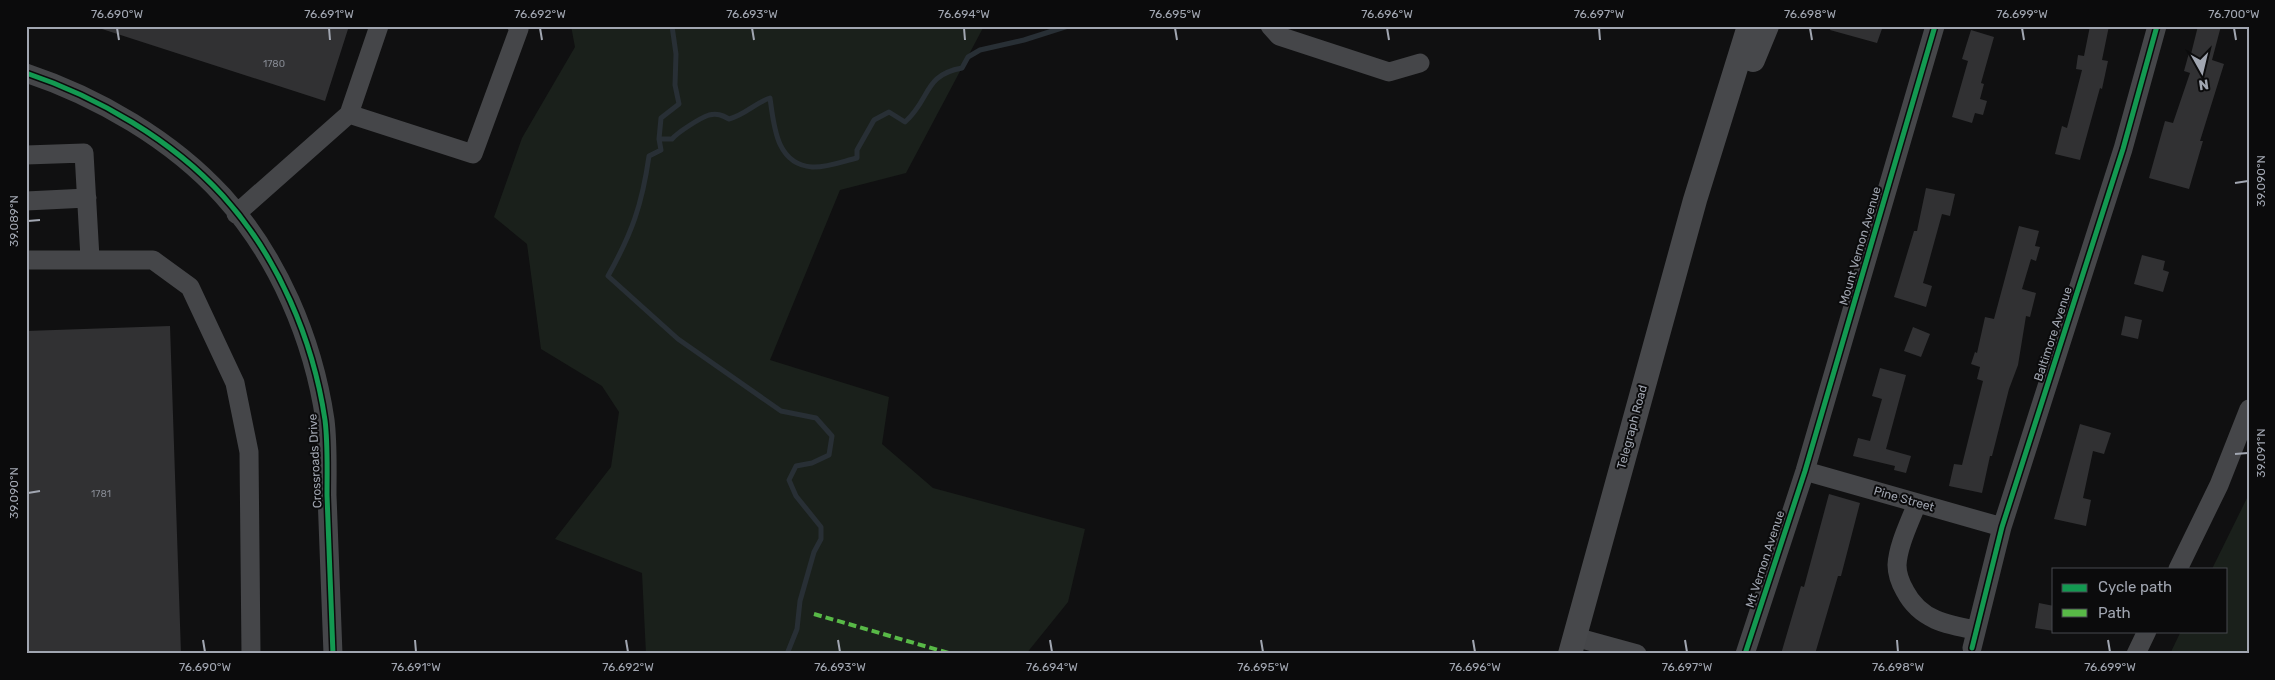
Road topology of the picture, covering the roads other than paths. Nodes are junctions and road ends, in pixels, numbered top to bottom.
1 (379, 26) edge
2 (517, 26) edge
3 (1270, 26) edge
4 (1749, 26) edge
5 (1767, 26) edge
6 (1935, 26) edge
7 (2158, 26) edge
8 (1420, 63) dead end
9 (26, 73) edge
10 (349, 114) junction
11 (26, 155) edge
12 (87, 198) junction
13 (1694, 200) junction
14 (26, 201) edge
15 (236, 214) junction
16 (90, 258) junction
17 (26, 260) edge
18 (2249, 408) edge
19 (1805, 471) junction
20 (1917, 503) junction
21 (2002, 527) junction
22 (2178, 568) edge
23 (2147, 632) edge
24 (1572, 645) edge
25 (1626, 652) edge
26 (251, 654) edge
27 (333, 654) edge
28 (1745, 654) edge
29 (2136, 654) edge

1 - 10 street
2 - 10 street
3 - 8 street
4 - 13 main road, Telegraph Road
5 - 13 main road, Telegraph Road
6 - 19 street, Mount Vernon Avenue
7 - 21 street, Baltimore Avenue
9 - 15 street, Crossroads Drive
10 - 15 street
11 - 12 street
12 - 14 street
12 - 16 street
13 - 24 main road, Telegraph Road
15 - 27 street, Crossroads Drive
16 - 17 street
16 - 26 street
18 - 22 street
19 - 20 street, Pine Street
19 - 28 street, Mt Vernon Avenue
20 - 21 street, Pine Street
20 - 21 street, Baltimore Avenue
23 - 29 street
24 - 25 street

